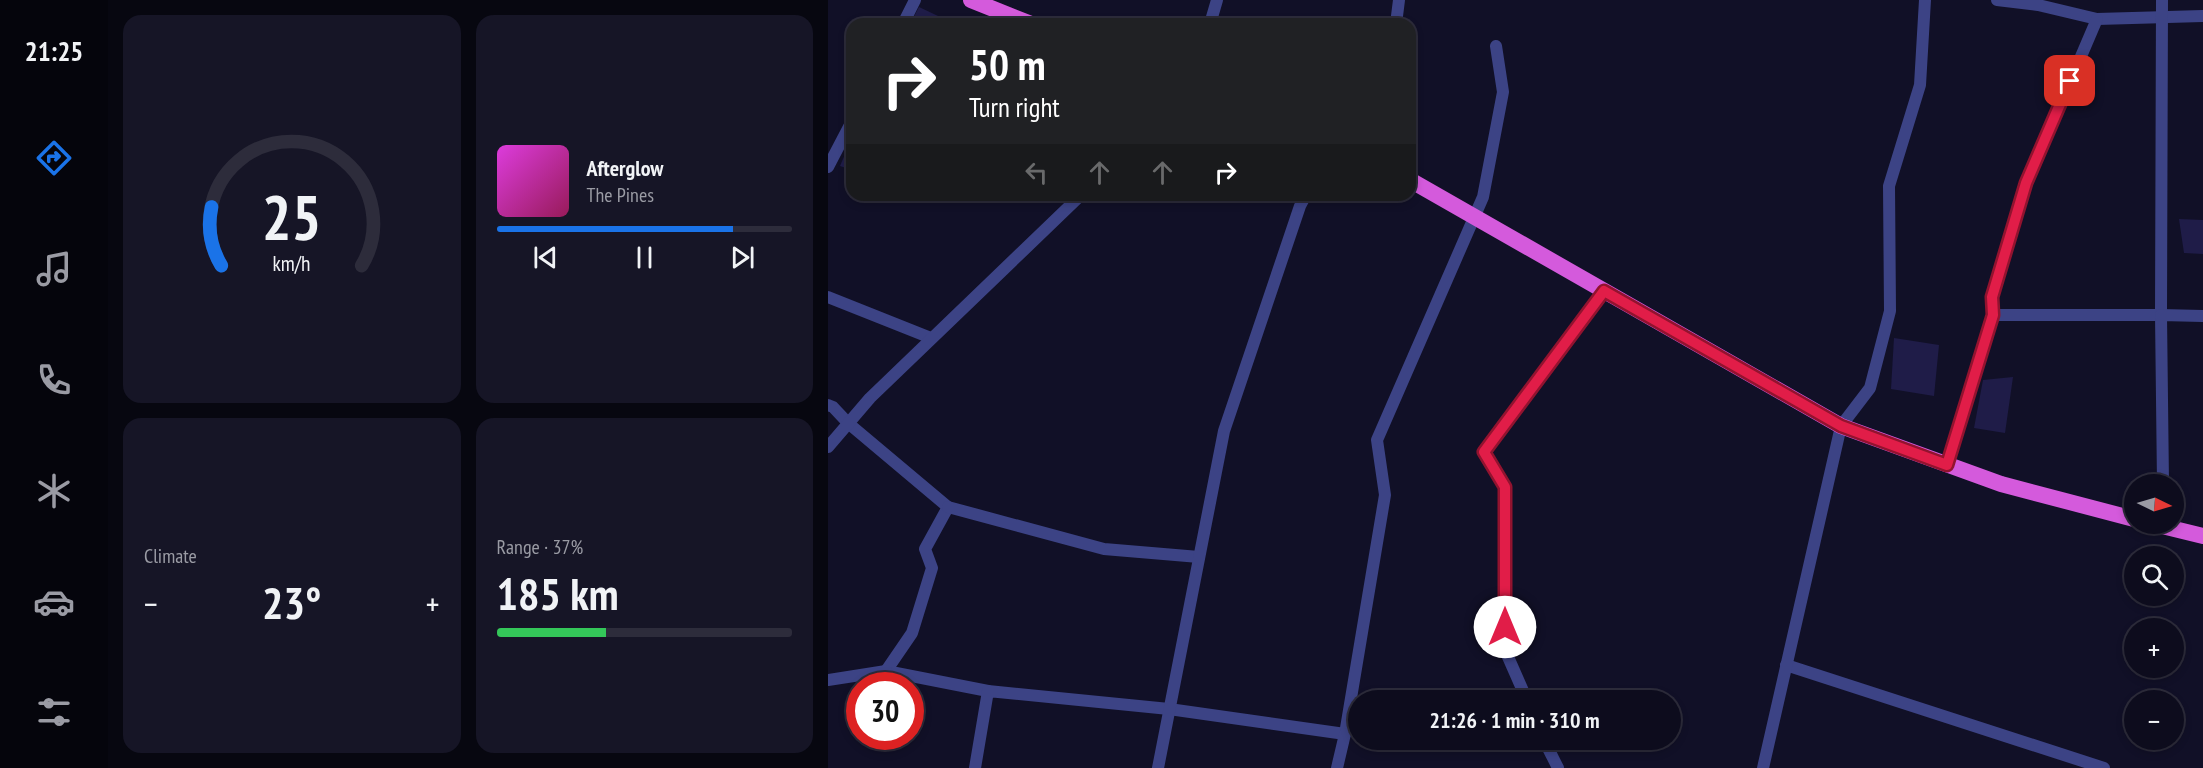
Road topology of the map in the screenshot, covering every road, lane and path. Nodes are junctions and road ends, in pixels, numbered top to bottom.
1 (915, 0) edge
2 (971, 0) edge
3 (1217, 0) edge
4 (1399, 0) edge
5 (1925, 0) edge
6 (1997, 0) edge
7 (2162, 0) edge
8 (2162, 16) junction
9 (2203, 16) edge
10 (906, 18) edge
11 (1016, 18) edge
12 (1212, 18) edge
13 (1397, 18) edge
14 (2097, 20) junction
15 (1496, 46) dead end
16 (846, 132) edge
17 (828, 167) edge
18 (1416, 183) edge
19 (1075, 201) edge
20 (1303, 201) edge
21 (1475, 216) junction
22 (1604, 291) junction
23 (828, 297) edge
24 (1993, 315) junction
25 (2161, 315) junction
26 (2203, 316) edge
27 (931, 338) junction
28 (828, 405) edge
29 (848, 423) junction
30 (1841, 426) junction
31 (828, 447) edge
32 (1947, 465) junction
33 (2163, 474) edge
34 (948, 507) junction
35 (2124, 516) edge
36 (2184, 531) edge
37 (2203, 536) edge
38 (1199, 557) junction
39 (1786, 665) junction
40 (886, 671) junction
41 (828, 680) edge
42 (1523, 690) edge
43 (988, 691) junction
44 (1169, 709) junction
45 (1345, 734) junction
46 (1548, 750) edge
47 (975, 768) edge
48 (1158, 768) edge
49 (1337, 768) edge
50 (1558, 768) edge
51 (1763, 768) edge
52 (2104, 768) edge

1 - 10 street
2 - 11 highway
3 - 12 street
4 - 13 street
5 - 30 street
6 - 14 street
7 - 8 street
8 - 9 street
8 - 14 street
8 - 25 street
14 - 24 street
15 - 21 street
16 - 17 street
18 - 21 highway
19 - 27 street
20 - 38 street
21 - 22 highway
21 - 45 street
22 - 30 highway
22 - 42 street
23 - 27 street
24 - 25 street
24 - 32 street
25 - 26 street
25 - 33 street
27 - 29 street
28 - 29 street
29 - 31 street
29 - 34 street
30 - 32 highway
30 - 39 street
32 - 35 highway
34 - 38 street
34 - 40 street
36 - 37 highway
38 - 44 street
39 - 51 street
39 - 52 street
40 - 41 street
40 - 43 street
43 - 44 street
43 - 47 street
44 - 45 street
44 - 48 street
45 - 49 street
46 - 50 street

